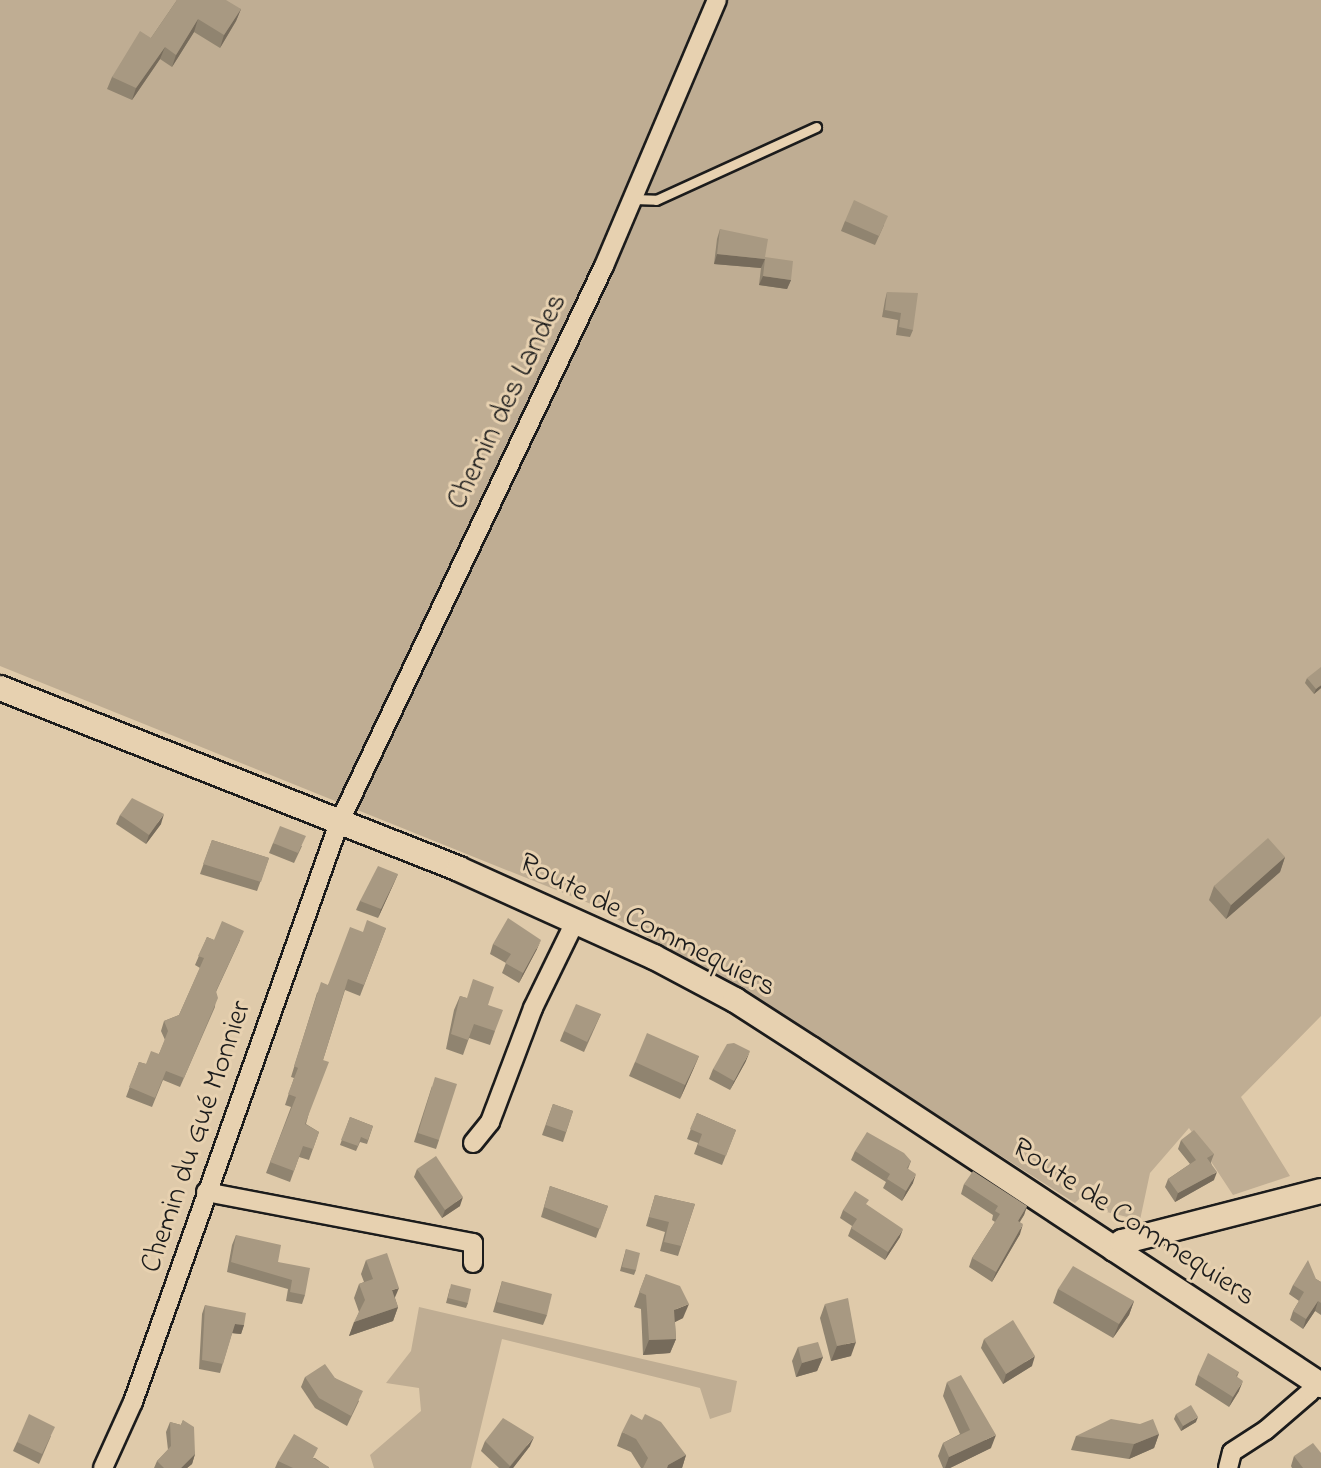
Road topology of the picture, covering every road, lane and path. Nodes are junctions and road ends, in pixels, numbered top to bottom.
1 (717, 0) edge
2 (816, 127) dead end
3 (633, 199) junction
4 (0, 688) edge
5 (339, 823) junction
6 (576, 920) junction
7 (473, 1143) dead end
8 (1321, 1191) edge
9 (206, 1192) junction
10 (1114, 1249) junction
11 (473, 1263) dead end
12 (1318, 1383) edge
13 (103, 1468) edge
14 (1228, 1468) edge

1 - 3 street, Chemin des Landes
2 - 3 lane
3 - 5 street, Chemin des Landes
4 - 5 street, Route de Commequiers
5 - 6 street, Route de Commequiers
5 - 9 street, Chemin du Gué Monnier
6 - 7 street
6 - 10 street, Route de Commequiers
8 - 10 street
9 - 11 street
9 - 13 street, Chemin du Gué Monnier
10 - 12 street, Route de Commequiers
12 - 14 street

